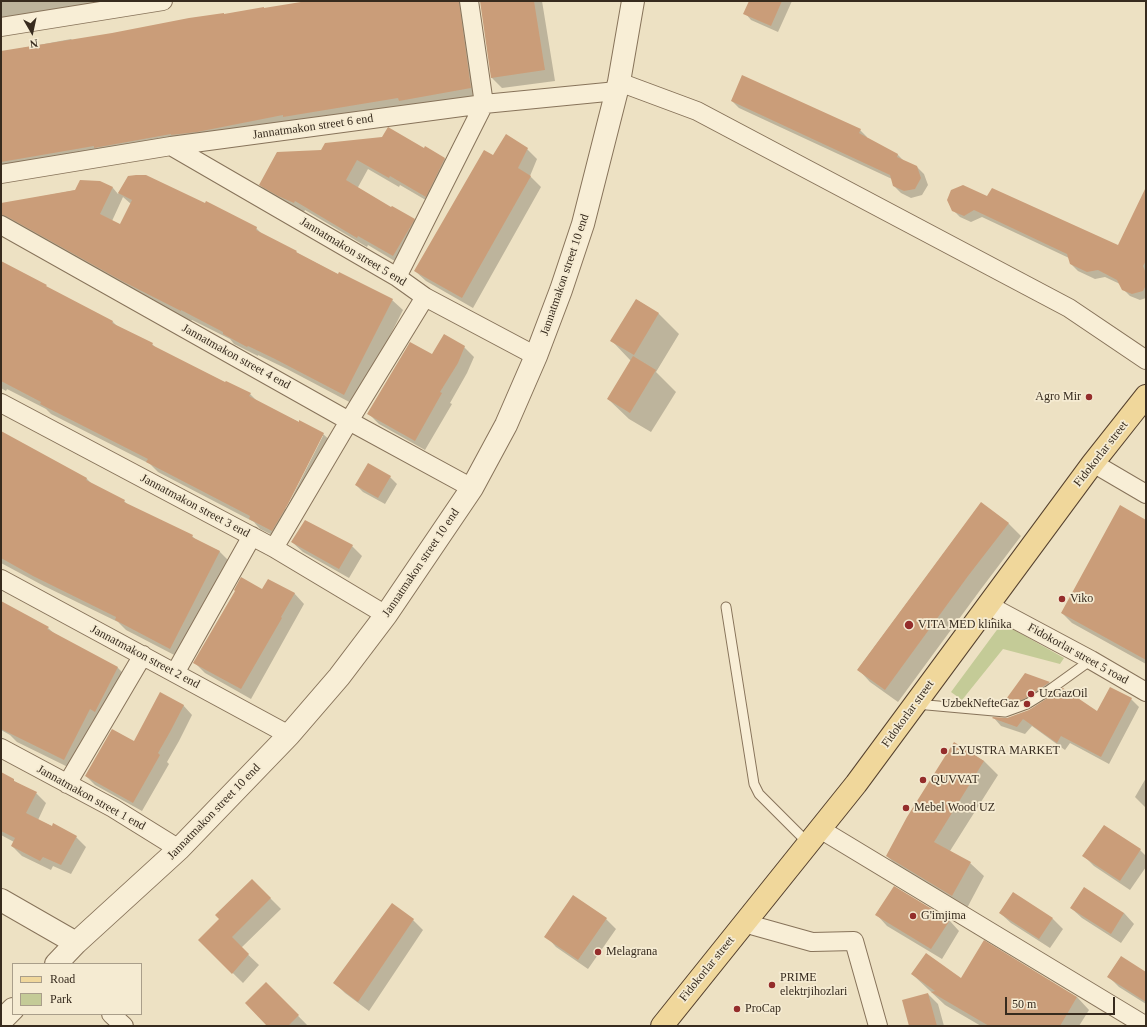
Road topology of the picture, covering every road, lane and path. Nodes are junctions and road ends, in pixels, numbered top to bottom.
1 (163, 1) edge
2 (469, 1) edge
3 (633, 1) edge
4 (1, 27) edge
5 (618, 87) junction
6 (484, 104) junction
7 (170, 146) junction
8 (1, 174) edge
9 (1, 225) edge
10 (397, 277) junction
11 (425, 297) junction
12 (536, 356) junction
13 (1146, 360) edge
14 (1146, 396) edge
15 (1, 403) edge
16 (349, 421) junction
17 (1093, 463) junction
18 (472, 488) junction
19 (1146, 494) edge
20 (252, 536) junction
21 (274, 548) junction
22 (1, 579) edge
23 (988, 605) junction
24 (726, 607) dead end
25 (386, 615) junction
26 (143, 655) junction
27 (1091, 660) junction
28 (175, 673) junction
29 (1146, 692) edge
30 (914, 704) junction
31 (289, 735) junction
32 (1, 748) edge
33 (67, 784) junction
34 (814, 836) junction
35 (179, 849) junction
36 (1, 900) edge
37 (744, 922) junction
38 (76, 943) junction
39 (58, 963) edge
40 (12, 1010) edge
41 (112, 1015) edge
42 (1, 1021) edge
43 (124, 1026) edge
44 (662, 1026) edge
45 (878, 1026) edge
46 (1146, 1026) edge

1 - 4 street
2 - 6 street
3 - 5 street, Jannatmakon street 10 end
5 - 6 street, Jannatmakon street 6 end
5 - 12 street, Jannatmakon street 10 end
5 - 13 street
6 - 7 street, Jannatmakon street 6 end
6 - 10 street
7 - 8 street, Jannatmakon street 6 end
7 - 10 street, Jannatmakon street 5 end
9 - 16 street, Jannatmakon street 4 end
10 - 11 street, Jannatmakon street 5 end
11 - 12 street, Jannatmakon street 5 end
11 - 16 street
12 - 18 street, Jannatmakon street 10 end
14 - 17 main road, Fidokorlar street
15 - 20 street, Jannatmakon street 3 end
16 - 18 street, Jannatmakon street 4 end
16 - 21 street
17 - 19 street
17 - 23 main road, Fidokorlar street
18 - 25 street, Jannatmakon street 10 end
20 - 21 street, Jannatmakon street 3 end
20 - 28 street
21 - 25 street, Jannatmakon street 3 end
22 - 26 street, Jannatmakon street 2 end
23 - 27 street, Fidokorlar street 5 road
23 - 30 main road, Fidokorlar street
24 - 34 lane
25 - 31 street, Jannatmakon street 10 end
26 - 28 street, Jannatmakon street 2 end
26 - 33 street
27 - 29 street, Fidokorlar street 5 road
27 - 30 lane
28 - 31 street, Jannatmakon street 2 end
30 - 34 main road, Fidokorlar street
31 - 35 street, Jannatmakon street 10 end
32 - 33 street, Jannatmakon street 1 end
33 - 35 street, Jannatmakon street 1 end
34 - 37 main road, Fidokorlar street
34 - 46 street
35 - 38 street, Jannatmakon street 10 end
36 - 38 street
37 - 44 main road, Fidokorlar street
37 - 45 street
38 - 39 street, Jannatmakon street 10 end
40 - 42 street
41 - 43 street

